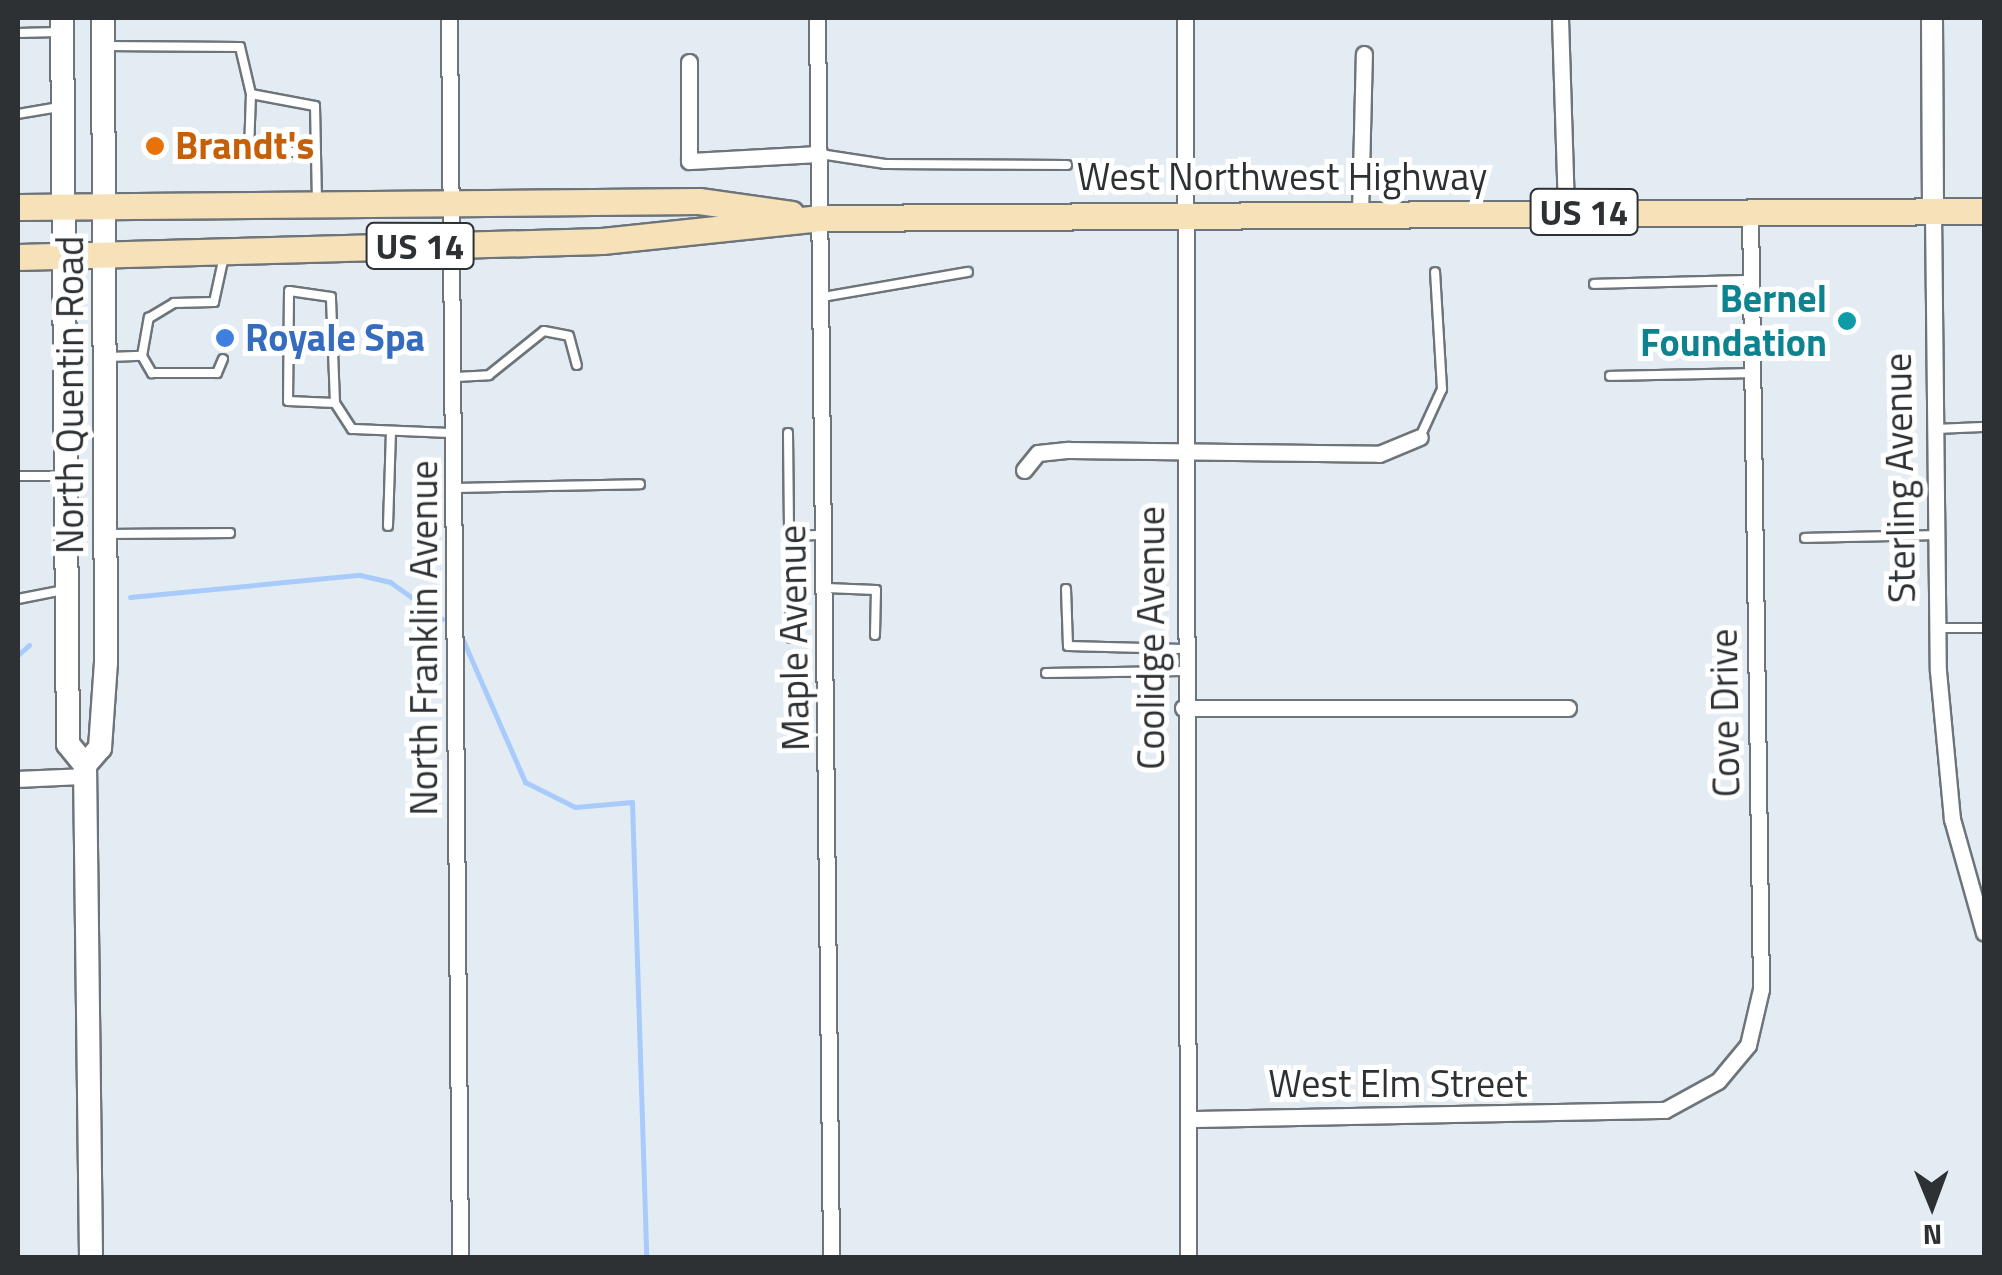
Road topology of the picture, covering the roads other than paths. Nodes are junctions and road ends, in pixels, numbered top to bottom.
1 (103, 18) edge
2 (449, 18) edge
3 (817, 18) edge
4 (1185, 18) edge
5 (1560, 18) edge
6 (1932, 18) edge
7 (62, 25) edge
8 (18, 34) edge
9 (104, 46) junction
10 (1364, 54) dead end
11 (689, 62) dead end
12 (251, 94) junction
13 (64, 107) junction
14 (18, 111) edge
15 (316, 153) junction
16 (820, 154) junction
17 (1068, 166) dead end
18 (453, 204) junction
19 (317, 206) junction
20 (18, 207) edge
21 (66, 207) junction
22 (104, 207) junction
23 (1932, 211) junction
24 (1984, 211) edge
25 (1566, 212) junction
26 (1750, 212) junction
27 (1360, 214) junction
28 (1183, 215) junction
29 (821, 218) junction
30 (454, 245) junction
31 (224, 251) junction
32 (104, 255) junction
33 (18, 257) edge
34 (65, 257) junction
35 (968, 272) dead end
36 (1436, 272) dead end
37 (1751, 280) junction
38 (1594, 284) dead end
39 (824, 297) junction
40 (142, 356) junction
41 (104, 358) junction
42 (223, 360) dead end
43 (577, 365) dead end
44 (1752, 374) junction
45 (1610, 376) dead end
46 (456, 378) junction
47 (335, 403) junction
48 (1984, 427) edge
49 (1932, 429) junction
50 (392, 432) junction
51 (457, 433) junction
52 (788, 433) dead end
53 (1420, 436) joint
54 (1182, 456) junction
55 (1024, 470) dead end
56 (18, 476) edge
57 (68, 476) junction
58 (640, 484) dead end
59 (456, 488) junction
60 (388, 526) dead end
61 (105, 534) junction
62 (230, 534) dead end
63 (825, 535) junction
64 (790, 536) junction
65 (1935, 536) junction
66 (1805, 538) dead end
67 (826, 588) junction
68 (68, 590) junction
69 (1066, 590) dead end
70 (18, 600) edge
71 (1937, 628) junction
72 (1984, 628) edge
73 (875, 635) dead end
74 (791, 638) dead end
75 (1183, 649) junction
76 (1183, 671) junction
77 (1046, 672) dead end
78 (1183, 708) junction
79 (1568, 708) dead end
80 (85, 771) junction
81 (18, 779) edge
82 (1984, 933) edge
83 (1606, 1115) joint
84 (1190, 1118) junction
85 (90, 1258) edge
86 (460, 1258) edge
87 (831, 1258) edge
88 (1188, 1258) edge

1 - 9 main road, North Quentin Road
2 - 18 street, North Franklin Avenue
3 - 16 street, Maple Avenue
4 - 28 street, Coolidge Avenue
5 - 25 street
6 - 23 street, Sterling Avenue
7 - 8 lane
7 - 13 main road, North Quentin Road
9 - 12 lane
9 - 22 main road, North Quentin Road
10 - 27 street
11 - 16 street
12 - 15 lane
12 - 15 lane
13 - 14 lane
13 - 21 main road, North Quentin Road
15 - 19 lane
16 - 17 lane
16 - 29 street, Maple Avenue
18 - 19 main road, West Northwest Highway / US 14
18 - 29 main road, West Northwest Highway / US 14
18 - 30 street, North Franklin Avenue
19 - 22 main road, West Northwest Highway / US 14
20 - 21 main road, West Northwest Highway / US 14
21 - 22 main road, West Northwest Highway / US 14
21 - 34 main road, North Quentin Road
22 - 32 main road, North Quentin Road
23 - 24 main road, West Northwest Highway / US 14
23 - 26 main road, West Northwest Highway / US 14
23 - 49 street, Sterling Avenue
25 - 26 main road, West Northwest Highway / US 14
25 - 27 main road, West Northwest Highway / US 14
26 - 37 street, Cove Drive
27 - 28 main road, West Northwest Highway / US 14
28 - 29 main road, West Northwest Highway / US 14
28 - 54 street, Coolidge Avenue
29 - 30 main road, West Northwest Highway / US 14
29 - 39 street, Maple Avenue
30 - 31 main road, West Northwest Highway / US 14
30 - 46 street, North Franklin Avenue
31 - 32 main road, West Northwest Highway / US 14
31 - 40 lane
32 - 34 main road, West Northwest Highway / US 14
32 - 41 main road, North Quentin Road
33 - 34 main road, West Northwest Highway / US 14
34 - 57 main road, North Quentin Road
35 - 39 lane
36 - 53 lane
37 - 38 lane
37 - 44 street, Cove Drive
39 - 63 street, Maple Avenue
40 - 41 lane
40 - 42 lane
41 - 61 main road, North Quentin Road
43 - 46 lane
44 - 45 lane
44 - 83 street, Cove Drive
46 - 51 street, North Franklin Avenue
47 - 47 lane
47 - 50 lane
48 - 49 lane
49 - 65 street, Sterling Avenue
50 - 51 lane
50 - 60 lane
51 - 59 street, North Franklin Avenue
52 - 64 lane
53 - 54 street
54 - 55 street
54 - 75 street, Coolidge Avenue
56 - 57 lane
57 - 68 main road, North Quentin Road
58 - 59 lane
59 - 86 street, North Franklin Avenue
61 - 62 lane
61 - 80 main road, North Quentin Road
63 - 64 lane
63 - 67 street, Maple Avenue
64 - 74 lane
65 - 66 lane
65 - 71 street, Sterling Avenue
67 - 73 lane
67 - 87 street, Maple Avenue
68 - 70 lane
68 - 80 main road, North Quentin Road
69 - 75 lane
71 - 72 lane
71 - 82 street, Sterling Avenue
75 - 76 street, Coolidge Avenue
76 - 77 lane
76 - 78 street, Coolidge Avenue
78 - 79 street
78 - 84 street, Coolidge Avenue
80 - 81 street
80 - 85 main road, North Quentin Road
83 - 84 street, West Elm Street
84 - 88 street, Coolidge Avenue

